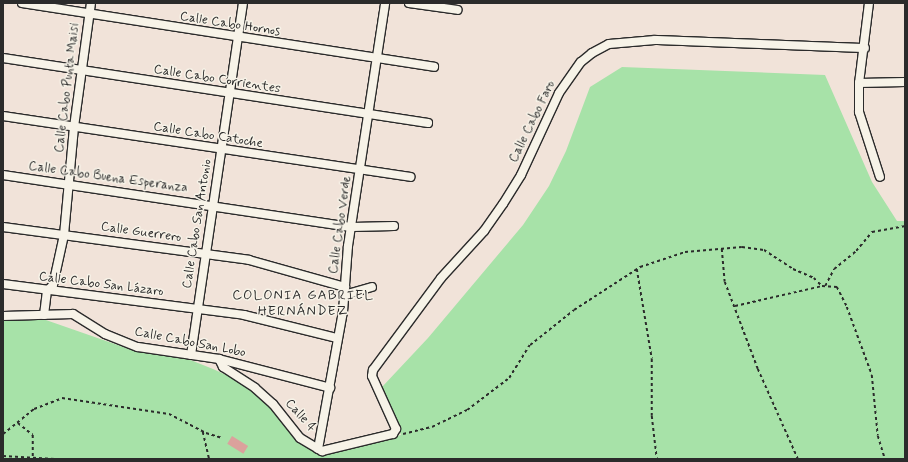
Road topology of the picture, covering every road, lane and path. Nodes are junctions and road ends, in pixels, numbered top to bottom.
1 (22, 3) edge
2 (91, 3) edge
3 (243, 3) edge
4 (385, 3) edge
5 (409, 3) edge
6 (869, 3) edge
7 (458, 10) dead end
8 (90, 14) junction
9 (238, 39) junction
10 (866, 48) junction
11 (3, 58) edge
12 (377, 60) junction
13 (434, 67) dead end
14 (83, 71) junction
15 (905, 82) edge
16 (859, 83) junction
17 (230, 94) junction
18 (3, 116) edge
19 (368, 116) junction
20 (428, 123) dead end
21 (74, 127) junction
22 (222, 151) junction
23 (361, 170) junction
24 (3, 175) edge
25 (410, 176) dead end
26 (880, 177) dead end
27 (70, 184) junction
28 (212, 204) junction
29 (394, 226) dead end
30 (905, 226) edge
31 (3, 227) edge
32 (352, 227) junction
33 (64, 235) junction
34 (722, 249) junction
35 (205, 254) junction
36 (637, 269) junction
37 (3, 284) edge
38 (822, 286) junction
39 (825, 286) junction
40 (372, 287) dead end
41 (47, 291) junction
42 (344, 291) junction
43 (735, 306) junction
44 (197, 308) junction
45 (44, 315) junction
46 (3, 316) edge
47 (337, 338) junction
48 (191, 354) junction
49 (220, 361) junction
50 (330, 388) junction
51 (17, 422) junction
52 (203, 432) junction
53 (394, 433) junction
54 (3, 434) edge
55 (222, 438) dead end
56 (318, 449) junction
57 (3, 456) edge
58 (33, 459) edge
59 (55, 459) edge
60 (209, 459) edge
61 (657, 459) edge
62 (798, 459) edge
63 (885, 459) edge

1 - 8 street, Calle Cabo Hornos
2 - 8 street, Calle Cabo Punta Maisi
3 - 9 street, Calle Cabo San Antonio
4 - 12 street, Calle Cabo Verde
5 - 7 street
6 - 10 street
8 - 9 street, Calle Cabo Hornos
8 - 14 street, Calle Cabo Punta Maisi
9 - 12 street, Calle Cabo Hornos
9 - 17 street, Calle Cabo San Antonio
10 - 16 street
10 - 53 street, Calle Cabo Faro
11 - 14 street, Calle Cabo Corrientes
12 - 13 street, Calle Cabo Hornos
12 - 19 street, Calle Cabo Verde
14 - 17 street, Calle Cabo Corrientes
14 - 21 street, Calle Cabo Punta Maisi
15 - 16 street
16 - 26 street
17 - 19 street, Calle Cabo Corrientes
17 - 22 street, Calle Cabo San Antonio
18 - 21 street, Calle Cabo Catoche
19 - 20 street, Calle Cabo Corrientes
19 - 23 street, Calle Cabo Verde
21 - 22 street, Calle Cabo Catoche
21 - 27 street, Calle Cabo Punta Maisi
22 - 23 street, Calle Cabo Catoche
22 - 28 street, Calle Cabo San Antonio
23 - 25 street, Calle Cabo Catoche
23 - 32 street, Calle Cabo Verde
24 - 27 street, Calle Cabo Buena Esperanza
27 - 28 street, Calle Cabo Buena Esperanza
27 - 33 street, Calle Cabo Punta Maisi
28 - 32 street, Calle Cabo Buena Esperanza
28 - 35 street, Calle Cabo San Antonio
29 - 32 street, Calle Cabo Buena Esperanza
30 - 39 path
31 - 33 street, Calle Guerrero
32 - 42 street, Calle Cabo Verde
33 - 35 street, Calle Guerrero
33 - 41 street, Calle Cabo Punta Maisi
34 - 36 path
34 - 38 path
34 - 43 path
35 - 42 street, Calle Guerrero
35 - 44 street, Calle Cabo San Antonio
36 - 53 path
36 - 61 path
37 - 41 street, Calle Cabo San Lázaro
38 - 39 path
38 - 43 path
39 - 63 path
40 - 42 street
41 - 44 street, Calle Cabo San Lázaro
41 - 45 street, Calle Cabo Punta Maisi
42 - 47 street, Calle Cabo Verde
43 - 62 path
44 - 47 street, Calle Cabo San Lázaro
44 - 48 street, Calle Cabo San Antonio
45 - 46 street, Calle Cabo San Lobo
45 - 48 street, Calle Cabo San Lobo
47 - 50 street, Calle Cabo Verde
48 - 49 street, Calle Cabo San Lobo
49 - 50 street, Calle Cabo San Lobo
49 - 56 street, Calle 4
50 - 56 street, Calle Cabo Verde
51 - 52 path
51 - 54 path
51 - 58 path
52 - 55 path
52 - 60 path
53 - 56 street, Calle 4
57 - 58 path
58 - 59 path

